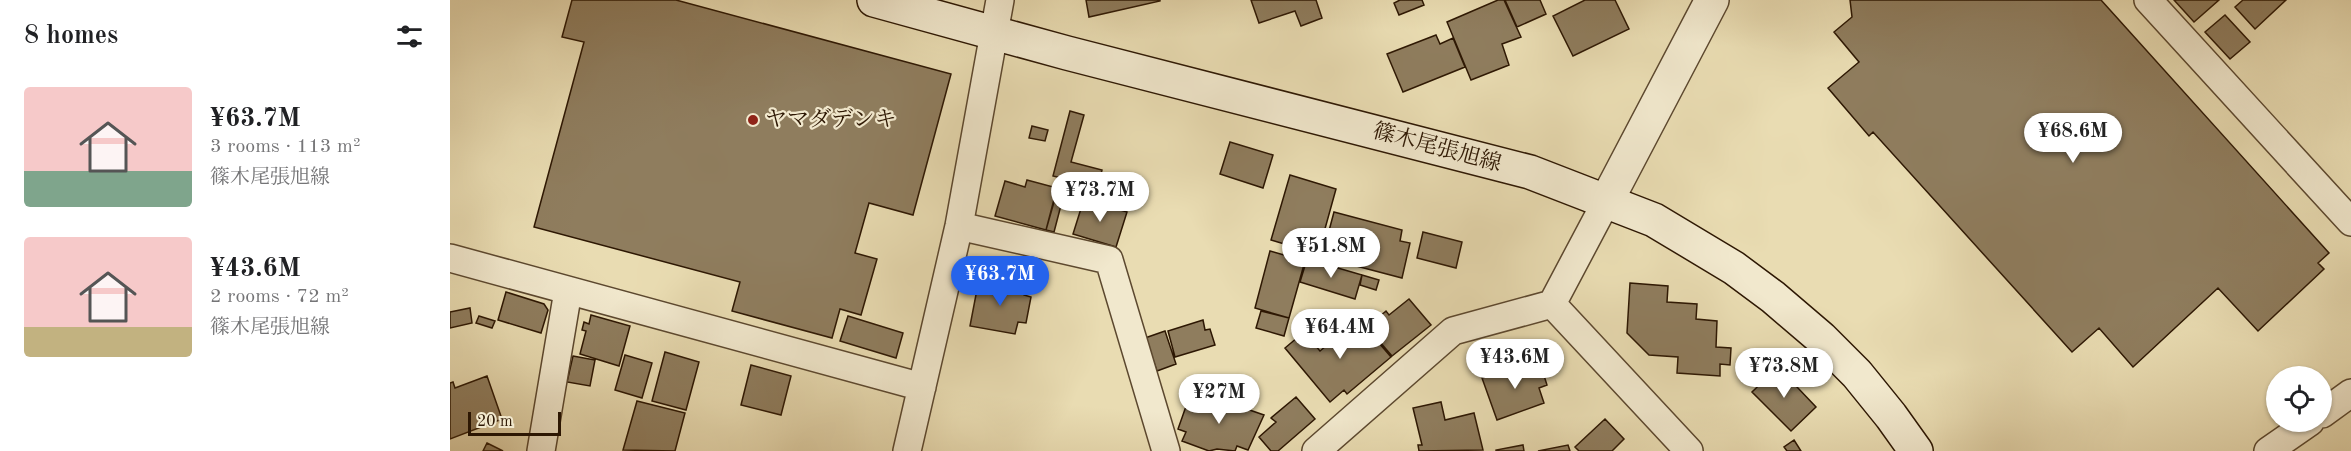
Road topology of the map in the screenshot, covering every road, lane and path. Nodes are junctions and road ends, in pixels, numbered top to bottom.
1 (874, 0) edge
2 (1000, 0) edge
3 (1712, 0) edge
4 (2148, 0) edge
5 (993, 32) junction
6 (1606, 202) junction
7 (2351, 222) edge
8 (959, 226) junction
9 (450, 258) edge
10 (568, 291) junction
11 (1552, 304) junction
12 (922, 387) junction
13 (2351, 393) edge
14 (2332, 407) edge
15 (2296, 432) edge
16 (544, 450) edge
17 (907, 451) edge
18 (1166, 451) edge
19 (1316, 451) edge
20 (1689, 451) edge
21 (1916, 451) edge
22 (2268, 451) edge

1 - 5 main road, 篠木尾張旭線
2 - 5 street
3 - 6 main road
4 - 7 street
5 - 6 main road, 篠木尾張旭線
5 - 8 street
6 - 11 street
6 - 21 main road, 篠木尾張旭線
8 - 12 street
8 - 18 street
9 - 10 street
10 - 12 street
10 - 16 street
11 - 19 street
11 - 20 street
12 - 17 street
13 - 14 street
15 - 22 street

